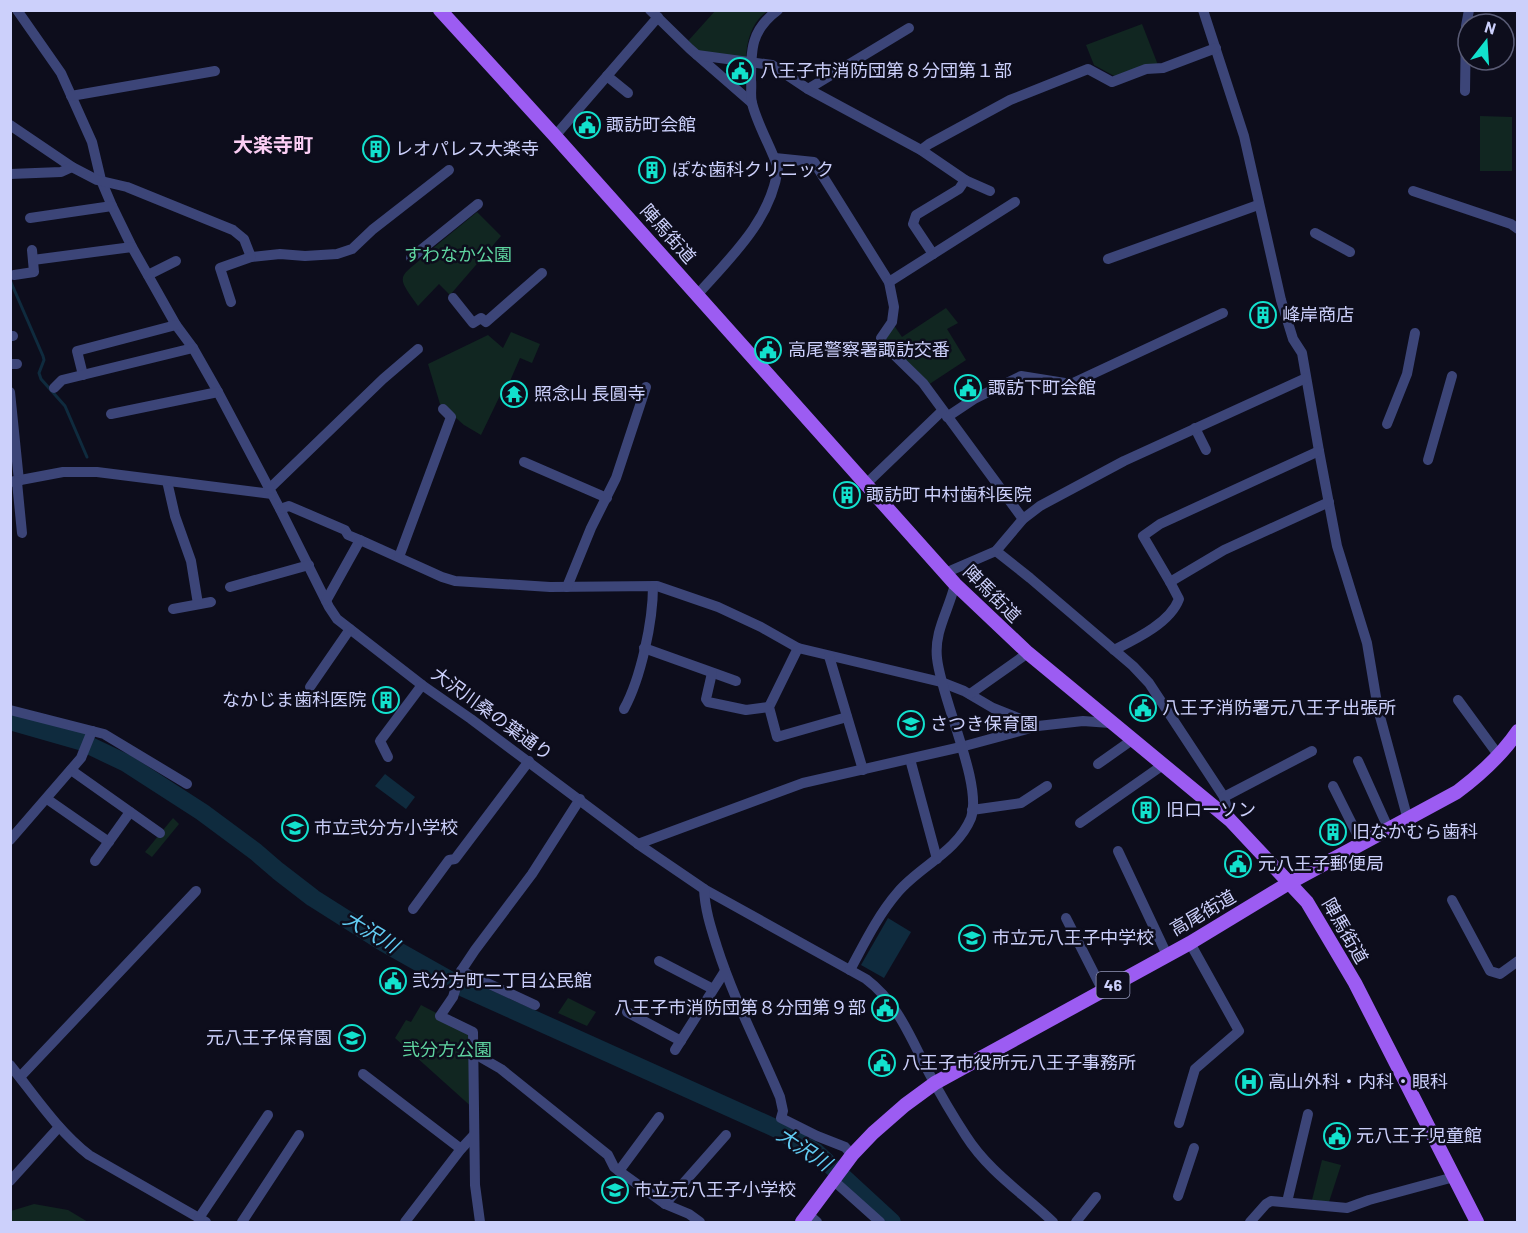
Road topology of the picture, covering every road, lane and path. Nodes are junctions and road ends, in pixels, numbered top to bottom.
1 (440, 10) edge
2 (778, 10) edge
3 (1203, 10) edge
4 (1469, 10) edge
5 (16, 14) edge
6 (654, 14) edge
7 (909, 28) dead end
8 (1216, 48) junction
9 (697, 55) junction
10 (751, 62) junction
11 (215, 71) dead end
12 (607, 76) junction
13 (807, 89) junction
14 (1465, 91) dead end
15 (628, 93) dead end
16 (71, 96) junction
17 (752, 103) junction
18 (10, 125) edge
19 (555, 136) junction
20 (921, 150) junction
21 (775, 158) junction
22 (72, 167) junction
23 (449, 170) dead end
24 (10, 174) edge
25 (100, 180) junction
26 (965, 180) junction
27 (990, 191) dead end
28 (1413, 191) dead end
29 (1015, 202) dead end
30 (478, 204) dead end
31 (1258, 205) junction
32 (112, 206) junction
33 (30, 218) dead end
34 (1518, 229) edge
35 (1315, 232) dead end
36 (132, 247) junction
37 (1350, 252) dead end
38 (933, 254) junction
39 (251, 257) junction
40 (411, 258) dead end
41 (1108, 259) dead end
42 (176, 261) dead end
43 (542, 273) dead end
44 (14, 275) dead end
45 (148, 275) junction
46 (889, 282) junction
47 (698, 295) junction
48 (453, 298) dead end
49 (231, 302) dead end
50 (1223, 312) dead end
51 (176, 325) junction
52 (1415, 333) dead end
53 (193, 348) junction
54 (418, 349) dead end
55 (83, 375) junction
56 (1452, 376) dead end
57 (1306, 378) junction
58 (646, 387) dead end
59 (54, 388) dead end
60 (10, 392) edge
61 (218, 392) junction
62 (443, 410) dead end
63 (111, 414) dead end
64 (945, 414) junction
65 (12, 423) edge
66 (1387, 424) dead end
67 (1195, 428) junction
68 (1206, 450) dead end
69 (1318, 451) junction
70 (1428, 460) dead end
71 (524, 462) dead end
72 (167, 481) junction
73 (15, 482) edge
74 (866, 484) junction
75 (270, 492) junction
76 (607, 498) junction
77 (1329, 502) junction
78 (280, 509) junction
79 (1023, 519) junction
80 (22, 533) dead end
81 (360, 540) junction
82 (996, 551) junction
83 (399, 557) junction
84 (309, 565) junction
85 (945, 573) junction
86 (1170, 582) junction
87 (955, 584) junction
88 (653, 585) junction
89 (230, 587) dead end
90 (567, 587) junction
91 (326, 601) junction
92 (211, 602) dead end
93 (198, 604) junction
94 (173, 609) dead end
95 (350, 629) junction
96 (644, 648) junction
97 (798, 648) junction
98 (1114, 651) junction
99 (1028, 653) junction
100 (829, 656) junction
101 (712, 673) junction
102 (736, 681) dead end
103 (941, 682) junction
104 (423, 685) junction
105 (310, 687) dead end
106 (970, 694) junction
107 (1458, 700) dead end
108 (769, 707) junction
109 (624, 709) dead end
110 (10, 710) edge
111 (847, 717) junction
112 (1110, 723) junction
113 (1038, 726) junction
114 (1518, 731) edge
115 (91, 733) junction
116 (1132, 740) junction
117 (1513, 746) edge
118 (961, 747) junction
119 (1312, 751) dead end
120 (1499, 756) junction
121 (388, 758) dead end
122 (910, 759) junction
123 (529, 761) junction
124 (1358, 761) dead end
125 (1098, 764) dead end
126 (1162, 765) junction
127 (863, 770) junction
128 (71, 771) junction
129 (187, 784) dead end
130 (1047, 786) dead end
131 (1333, 786) dead end
132 (1224, 797) junction
133 (47, 798) junction
134 (580, 800) junction
135 (972, 810) junction
136 (130, 812) junction
137 (1230, 820) junction
138 (1408, 820) junction
139 (1080, 823) dead end
140 (1389, 830) junction
141 (160, 832) dead end
142 (10, 840) edge
143 (109, 842) junction
144 (638, 844) junction
145 (1362, 844) junction
146 (1118, 851) dead end
147 (937, 859) junction
148 (95, 861) dead end
149 (1289, 883) junction
150 (704, 889) junction
151 (196, 891) dead end
152 (1452, 900) dead end
153 (412, 909) dead end
154 (1066, 918) dead end
155 (1190, 943) junction
156 (1167, 955) junction
157 (659, 961) dead end
158 (1518, 961) edge
159 (850, 970) junction
160 (725, 971) junction
161 (460, 973) junction
162 (713, 989) junction
163 (1103, 991) junction
164 (535, 1005) dead end
165 (627, 1012) dead end
166 (475, 1054) junction
167 (10, 1065) edge
168 (363, 1074) dead end
169 (20, 1077) junction
170 (935, 1083) junction
171 (1308, 1114) dead end
172 (268, 1115) dead end
173 (659, 1117) dead end
174 (1179, 1123) dead end
175 (59, 1127) junction
176 (299, 1135) dead end
177 (474, 1135) junction
178 (726, 1135) dead end
179 (1194, 1148) dead end
180 (461, 1149) junction
181 (849, 1159) junction
182 (619, 1170) junction
183 (1454, 1177) junction
184 (835, 1178) junction
185 (10, 1181) edge
186 (1178, 1196) dead end
187 (1096, 1197) dead end
188 (1287, 1202) junction
189 (665, 1204) junction
190 (202, 1220) edge
191 (809, 1220) edge
192 (242, 1222) edge
193 (405, 1222) edge
194 (480, 1222) edge
195 (700, 1222) edge
196 (880, 1222) edge
197 (1053, 1222) edge
198 (1076, 1222) edge
199 (1250, 1222) edge
200 (1477, 1222) edge

1 - 19 main road, 陣馬街道
2 - 10 street
3 - 8 street
4 - 14 street
5 - 16 street, 大沢川桑の葉通り
6 - 9 street
6 - 12 street
7 - 13 street
8 - 20 street
8 - 31 street
9 - 10 street
9 - 17 street
10 - 13 street
10 - 17 street
11 - 16 street
12 - 15 street
12 - 19 street
13 - 20 street
16 - 25 street, 大沢川桑の葉通り
17 - 21 street
18 - 22 street
19 - 47 main road, 陣馬街道
20 - 26 street
21 - 46 street
21 - 47 street
22 - 24 street
22 - 25 street
23 - 39 street
25 - 32 street, 大沢川桑の葉通り
25 - 39 street
26 - 27 street
26 - 38 street
28 - 34 street
29 - 38 street
30 - 40 street
31 - 41 street
31 - 57 street
32 - 33 street
32 - 36 street, 大沢川桑の葉通り
35 - 37 street
36 - 44 street
36 - 45 street, 大沢川桑の葉通り
38 - 46 street
39 - 49 street
42 - 45 street
43 - 48 street
45 - 51 street, 大沢川桑の葉通り
46 - 64 street
47 - 74 main road, 陣馬街道
50 - 64 street
51 - 53 street, 大沢川桑の葉通り
51 - 55 street
52 - 66 street
53 - 55 street
53 - 61 street, 大沢川桑の葉通り
54 - 75 street
55 - 59 street
56 - 70 street
57 - 67 street
57 - 69 street
58 - 76 street
60 - 65 street
61 - 63 street
61 - 75 street, 大沢川桑の葉通り
62 - 83 street
64 - 74 street
64 - 79 street
65 - 73 street
67 - 68 street
67 - 79 street
69 - 77 street
69 - 86 street
71 - 76 street
72 - 73 street
72 - 75 street
72 - 93 street
73 - 80 street
74 - 85 main road, 陣馬街道
75 - 78 street, 大沢川桑の葉通り
76 - 90 street
77 - 86 street
77 - 138 street
78 - 81 street
78 - 84 street, 大沢川桑の葉通り
79 - 82 street
81 - 83 street
81 - 91 street
82 - 85 street
82 - 98 street
83 - 90 street
84 - 89 street
84 - 91 street, 大沢川桑の葉通り
85 - 87 main road, 陣馬街道
86 - 98 street
87 - 99 main road, 陣馬街道
87 - 103 street
88 - 90 street
88 - 96 street
88 - 97 street
91 - 95 street, 大沢川桑の葉通り
92 - 93 street
93 - 94 street
95 - 104 street, 大沢川桑の葉通り
95 - 105 street
96 - 101 street
96 - 109 street
97 - 100 street
97 - 108 street
98 - 132 street
99 - 106 street
99 - 112 main road, 陣馬街道
100 - 103 street
100 - 111 street
101 - 102 street
101 - 108 street
103 - 106 street
103 - 118 street
104 - 121 street
104 - 123 street, 大沢川桑の葉通り
106 - 113 street
107 - 120 street
108 - 111 street
110 - 115 street
111 - 127 street
112 - 113 street
112 - 116 main road, 陣馬街道
113 - 118 street
114 - 117 main road, 高尾街道 / 46
115 - 128 street
115 - 129 street
116 - 125 street
116 - 126 main road, 陣馬街道
117 - 120 main road, 高尾街道 / 46
118 - 122 street
118 - 135 street
119 - 132 street
120 - 138 main road, 高尾街道 / 46
122 - 127 street
122 - 147 street
123 - 134 street, 大沢川桑の葉通り
123 - 153 street
124 - 140 street
126 - 137 main road, 陣馬街道
126 - 139 street
127 - 144 street
128 - 133 street
128 - 136 street
130 - 135 street
131 - 145 street
132 - 137 street
133 - 142 street
133 - 143 street
134 - 144 street, 大沢川桑の葉通り
134 - 161 street
135 - 147 street
136 - 141 street
136 - 143 street
137 - 149 main road, 陣馬街道
138 - 140 main road, 高尾街道 / 46
140 - 145 main road, 高尾街道 / 46
143 - 148 street
144 - 150 street, 大沢川桑の葉通り
145 - 149 main road, 高尾街道 / 46
146 - 156 street
147 - 159 street
149 - 155 main road, 高尾街道 / 46
149 - 183 main road, 陣馬街道
150 - 159 street, 大沢川桑の葉通り
150 - 160 street
151 - 169 street
152 - 158 street
154 - 163 street
155 - 156 main road, 高尾街道 / 46
155 - 174 street
156 - 163 main road, 高尾街道 / 46
157 - 162 street
159 - 170 street, 大沢川桑の葉通り
160 - 162 street
160 - 181 street
161 - 164 street
161 - 166 street
162 - 165 street
163 - 170 main road, 高尾街道 / 46
166 - 177 street
166 - 182 street
167 - 169 street
168 - 180 street
169 - 175 street
170 - 181 main road, 高尾街道 / 46
170 - 197 street, 大沢川桑の葉通り
171 - 188 street
172 - 190 street
173 - 182 street
175 - 185 street
175 - 190 street
176 - 192 street
177 - 180 street
177 - 194 street
178 - 189 street
179 - 186 street
180 - 193 street
181 - 184 main road, 高尾街道 / 46
182 - 189 street
183 - 188 street
183 - 200 main road, 陣馬街道
184 - 191 main road, 高尾街道 / 46
184 - 196 street
187 - 198 street
188 - 199 street
189 - 195 street

